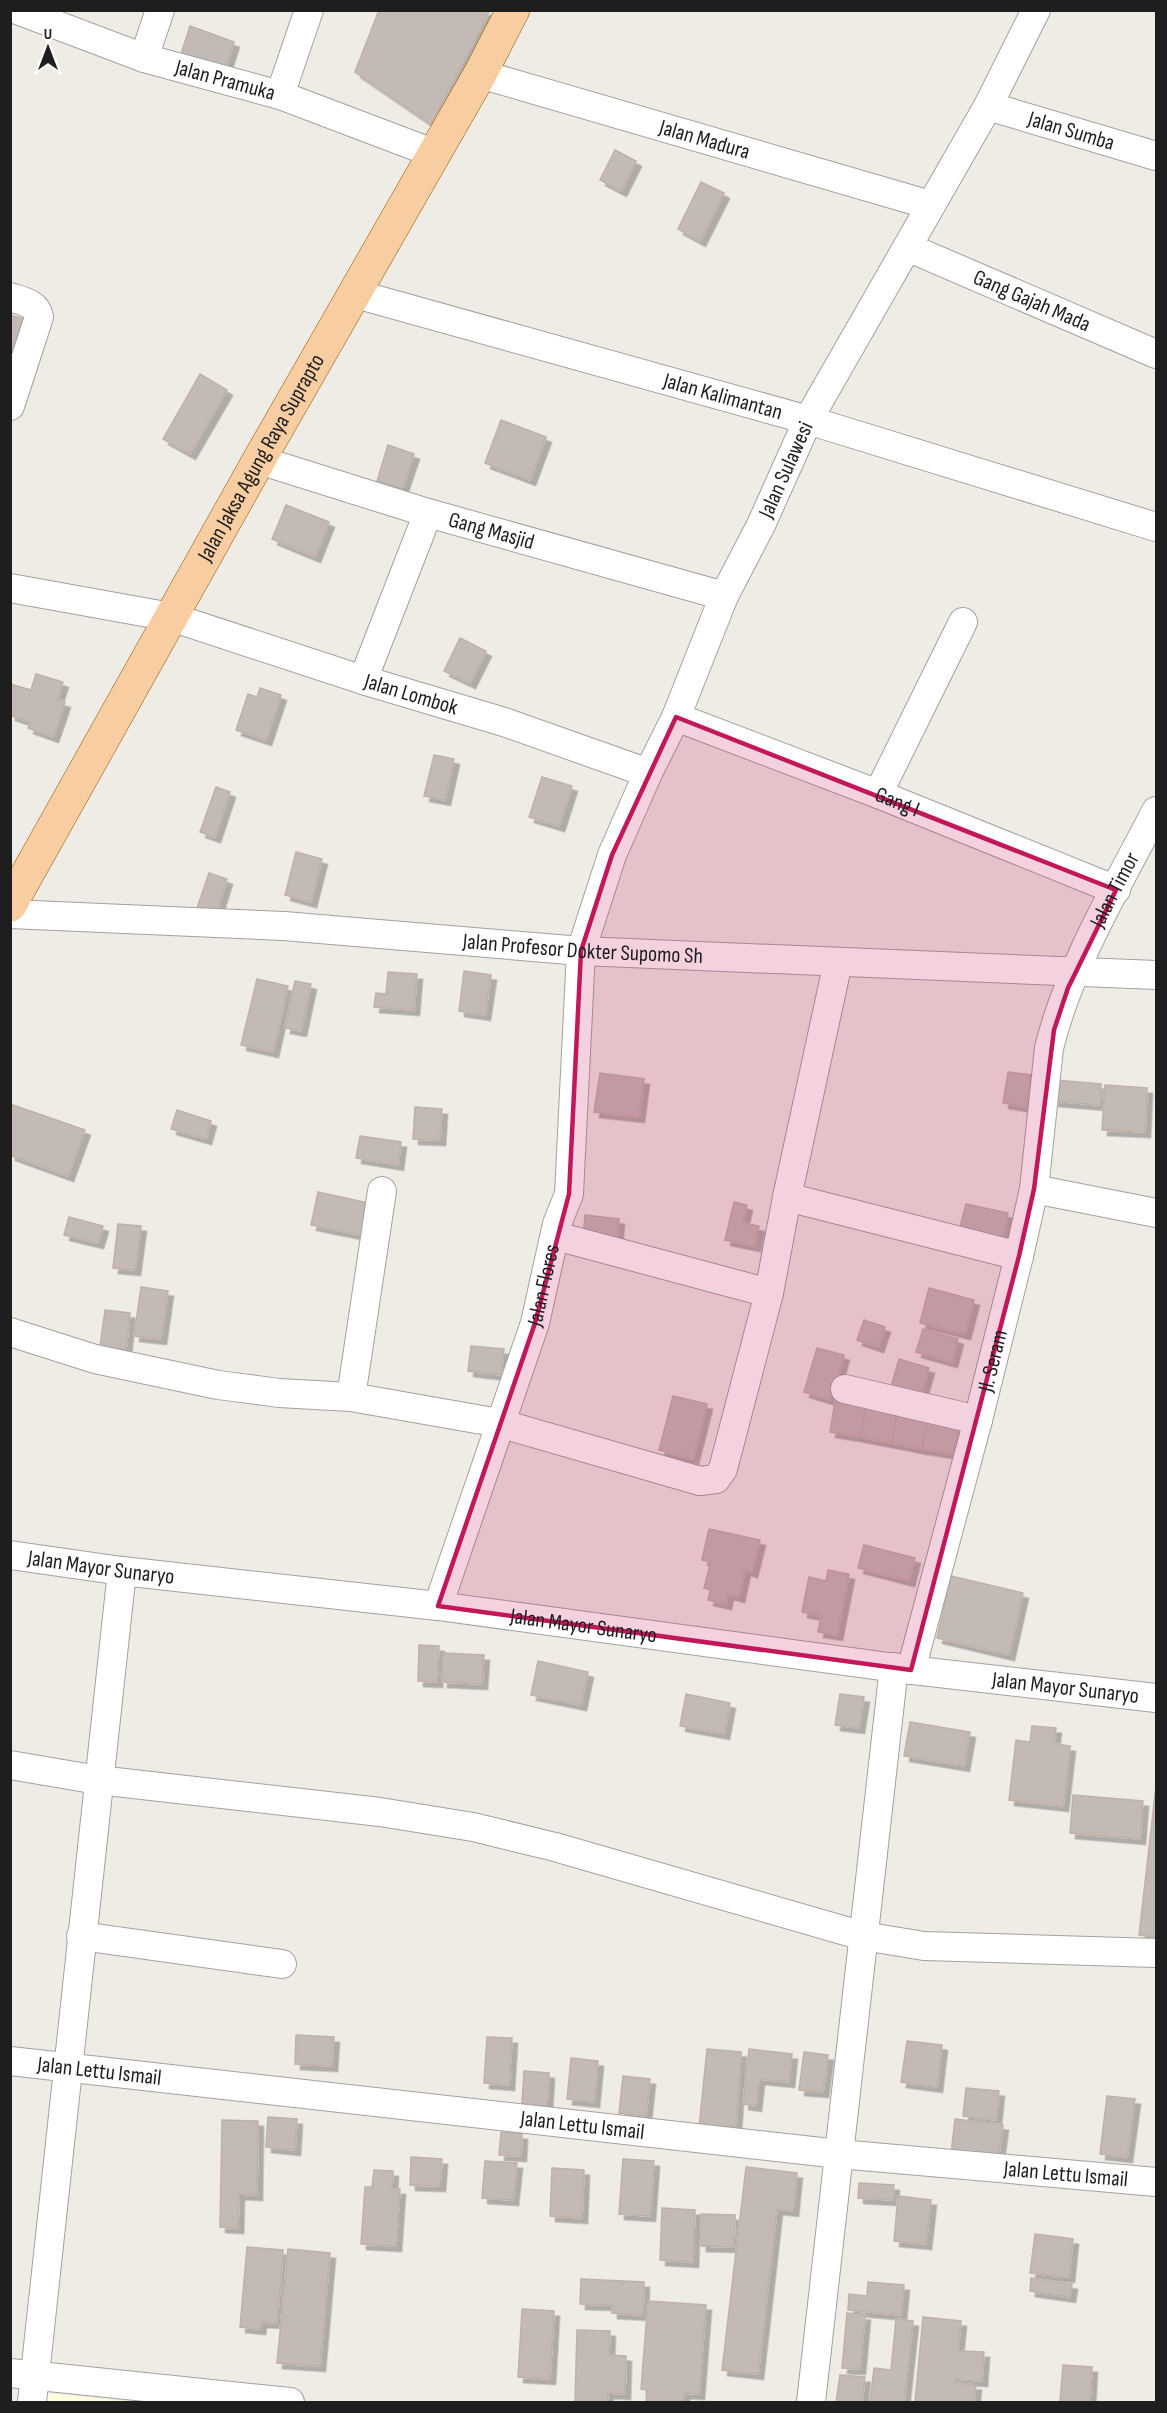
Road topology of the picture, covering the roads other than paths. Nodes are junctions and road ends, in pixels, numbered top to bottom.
1 (17, 10) edge
2 (160, 10) edge
3 (309, 10) edge
4 (513, 10) edge
5 (1036, 10) edge
6 (144, 58) junction
7 (480, 74) junction
8 (280, 95) junction
9 (988, 106) junction
10 (433, 153) junction
11 (1156, 156) edge
12 (930, 205) junction
13 (907, 247) junction
14 (356, 294) junction
15 (10, 297) edge
16 (1156, 354) edge
17 (10, 406) edge
18 (808, 420) junction
19 (259, 460) junction
20 (428, 513) junction
21 (1156, 527) edge
22 (10, 588) edge
23 (724, 596) junction
24 (171, 617) junction
25 (963, 622) dead end
26 (363, 680) junction
27 (676, 717) junction
28 (648, 773) junction
29 (878, 794) junction
30 (1156, 811) edge
31 (1116, 890) junction
32 (10, 905) edge
33 (10, 914) edge
34 (581, 951) junction
35 (838, 962) junction
36 (1076, 971) junction
37 (1156, 975) edge
38 (1052, 1039) joint
39 (1034, 1189) junction
40 (382, 1191) dead end
41 (787, 1197) junction
42 (1156, 1213) edge
43 (556, 1236) junction
44 (1019, 1256) junction
45 (769, 1293) junction
46 (10, 1332) edge
47 (845, 1389) dead end
48 (351, 1397) junction
49 (978, 1420) junction
50 (499, 1424) junction
51 (10, 1555) edge
52 (122, 1571) junction
53 (438, 1606) junction
54 (902, 1669) junction
55 (1156, 1698) edge
56 (10, 1765) edge
57 (99, 1780) junction
58 (81, 1936) junction
59 (862, 1936) junction
60 (1156, 1953) edge
61 (282, 1964) dead end
62 (10, 2061) edge
63 (67, 2068) junction
64 (839, 2154) junction
65 (1156, 2182) edge
66 (26, 2384) edge
67 (290, 2403) edge
68 (811, 2403) edge

1 - 6 street, Jalan Pramuka
2 - 6 street
3 - 8 street
4 - 7 main road, Jalan Jaksa Agung Raya Suprapto
5 - 9 street, Jalan Sulawesi
6 - 8 street, Jalan Pramuka
7 - 10 main road, Jalan Jaksa Agung Raya Suprapto
7 - 12 street, Jalan Madura
8 - 10 street, Jalan Pramuka
9 - 11 street, Jalan Sumba
9 - 12 street, Jalan Sulawesi
10 - 14 main road, Jalan Jaksa Agung Raya Suprapto
12 - 13 street, Jalan Sulawesi
13 - 16 street, Gang Gajah Mada
13 - 18 street, Jalan Sulawesi
14 - 18 street, Jalan Kalimantan
14 - 19 main road, Jalan Jaksa Agung Raya Suprapto
15 - 17 street
18 - 21 street, Jalan Kalimantan
18 - 23 street, Jalan Sulawesi
19 - 20 street, Gang Masjid
19 - 24 main road, Jalan Jaksa Agung Raya Suprapto
20 - 23 street, Gang Masjid
20 - 26 street
22 - 24 street, Jalan Lombok
23 - 27 street, Jalan Sulawesi
24 - 26 street, Jalan Lombok
24 - 32 main road, Jalan Jaksa Agung Raya Suprapto
25 - 29 street
26 - 28 street, Jalan Lombok
27 - 28 street, Jalan Sulawesi
27 - 29 street, Gang I
28 - 34 street, Jalan Sulawesi
29 - 31 street, Gang I
30 - 31 street, Jalan Timor
31 - 36 street, Jalan Timor
33 - 34 street, Jalan Profesor Dokter Supomo Sh
34 - 35 street, Jalan Profesor Dokter Supomo Sh
34 - 43 street, Jalan Flores
35 - 36 street, Jalan Profesor Dokter Supomo Sh
35 - 41 street
36 - 37 street, Jalan Profesor Dokter Supomo Sh
36 - 38 street, Jalan Timor
38 - 39 street, Jl. Seram
39 - 42 street
39 - 44 street, Jl. Seram
40 - 48 street
41 - 44 street
41 - 45 street
43 - 45 street
43 - 50 street, Jalan Flores
44 - 49 street, Jl. Seram
45 - 50 street
46 - 48 street
47 - 49 street
48 - 50 street
49 - 54 street, Jl. Seram
50 - 53 street, Jalan Flores
51 - 52 street, Jalan Mayor Sunaryo
52 - 53 street, Jalan Mayor Sunaryo
52 - 57 street
53 - 54 street, Jalan Mayor Sunaryo
54 - 55 street, Jalan Mayor Sunaryo
54 - 59 street, Jl. Seram
56 - 57 street
57 - 58 street
57 - 59 street
58 - 61 street
58 - 63 street
59 - 60 street
59 - 64 street, Jl. Seram
62 - 63 street, Jalan Lettu Ismail
63 - 64 street, Jalan Lettu Ismail
63 - 66 street
64 - 65 street, Jalan Lettu Ismail
64 - 68 street, Jl. Seram
66 - 67 street

